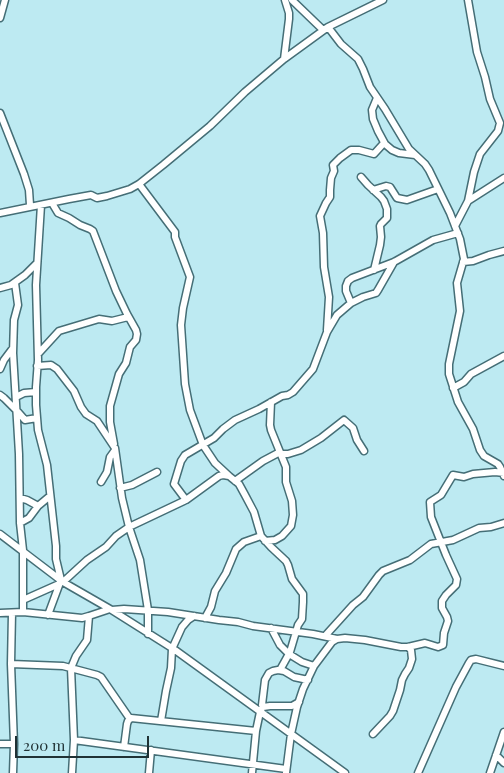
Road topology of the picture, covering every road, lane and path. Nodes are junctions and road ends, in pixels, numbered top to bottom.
1 (5, 0) edge
2 (285, 0) edge
3 (292, 0) edge
4 (468, 0) edge
5 (378, 1) edge
6 (0, 18) edge
7 (328, 27) junction
8 (284, 60) junction
9 (377, 98) junction
10 (0, 114) edge
11 (2, 120) edge
12 (384, 143) junction
13 (415, 155) junction
14 (362, 177) dead end
15 (504, 178) edge
16 (139, 184) junction
17 (438, 189) junction
18 (373, 190) junction
19 (468, 201) junction
20 (52, 202) junction
21 (40, 205) junction
22 (31, 206) junction
23 (0, 213) edge
24 (456, 229) junction
25 (504, 251) edge
26 (394, 262) junction
27 (463, 262) junction
28 (37, 263) junction
29 (374, 270) junction
30 (15, 283) junction
31 (0, 288) edge
32 (351, 303) junction
33 (128, 317) junction
34 (327, 332) junction
35 (13, 348) junction
36 (38, 354) junction
37 (504, 356) edge
38 (37, 366) junction
39 (0, 369) edge
40 (453, 388) junction
41 (36, 392) junction
42 (16, 396) junction
43 (1, 397) edge
44 (271, 402) junction
45 (17, 411) junction
46 (37, 418) junction
47 (26, 420) junction
48 (38, 427) junction
49 (199, 434) junction
50 (203, 445) junction
51 (115, 449) junction
52 (192, 450) junction
53 (364, 451) dead end
54 (280, 453) junction
55 (157, 472) dead end
56 (504, 474) edge
57 (229, 476) junction
58 (236, 481) junction
59 (101, 482) dead end
60 (120, 488) junction
61 (50, 496) junction
62 (20, 498) junction
63 (186, 500) junction
64 (38, 505) junction
65 (51, 508) junction
66 (20, 523) junction
67 (504, 523) edge
68 (129, 527) junction
69 (0, 534) edge
70 (263, 538) junction
71 (441, 542) junction
72 (23, 550) junction
73 (61, 582) junction
74 (23, 600) junction
75 (111, 609) junction
76 (148, 610) junction
77 (23, 612) junction
78 (0, 613) edge
79 (12, 613) junction
80 (48, 614) junction
81 (89, 616) junction
82 (194, 616) junction
83 (205, 618) junction
84 (271, 628) junction
85 (296, 631) junction
86 (148, 634) junction
87 (325, 636) junction
88 (337, 639) junction
89 (408, 647) junction
90 (172, 649) junction
91 (288, 654) junction
92 (11, 664) junction
93 (314, 666) junction
94 (504, 666) edge
95 (72, 668) junction
96 (280, 670) junction
97 (308, 680) junction
98 (299, 702) junction
99 (262, 705) dead end
100 (260, 712) junction
101 (130, 719) junction
102 (161, 721) junction
103 (256, 731) junction
104 (504, 732) edge
105 (291, 734) junction
106 (373, 734) dead end
107 (74, 740) junction
108 (0, 744) edge
109 (14, 744) junction
110 (124, 747) junction
111 (151, 750) junction
112 (496, 755) junction
113 (504, 763) edge
114 (253, 764) junction
115 (150, 765) junction
116 (286, 771) edge
117 (13, 773) edge
118 (72, 773) edge
119 (149, 773) edge
120 (156, 773) edge
121 (252, 773) edge
122 (345, 773) edge
123 (418, 773) edge
124 (490, 773) edge

1 - 6 street
2 - 8 street
3 - 7 street
4 - 19 street
5 - 7 street
7 - 8 street
7 - 9 street
8 - 16 street
9 - 12 street
9 - 13 street
10 - 11 street
11 - 22 street
12 - 13 street
12 - 34 street
13 - 17 street
14 - 18 street
15 - 19 street
16 - 20 street
16 - 49 street
17 - 18 street
17 - 24 street
18 - 29 street
19 - 24 street
20 - 21 street
20 - 33 street
21 - 22 street
21 - 28 street
22 - 23 street
24 - 26 street
24 - 27 street
25 - 27 street
26 - 29 street
26 - 32 street
27 - 40 street
28 - 30 street
28 - 36 street
29 - 32 street
30 - 31 street
30 - 35 street
32 - 34 street
33 - 36 street
33 - 51 street
34 - 44 street
35 - 39 street
35 - 42 street
36 - 38 street
37 - 40 street
38 - 41 street
38 - 51 street
40 - 56 street
41 - 42 street
41 - 46 street
42 - 43 street
42 - 45 street
43 - 45 street
44 - 50 street
44 - 54 street
45 - 47 street
45 - 62 street
46 - 47 street
46 - 48 street
47 - 48 street
48 - 61 street
49 - 50 street
49 - 52 street
50 - 52 street
50 - 57 street
51 - 59 street
51 - 60 street
52 - 63 street
53 - 54 street
54 - 58 street
54 - 70 street
55 - 60 street
56 - 71 street
57 - 58 street
57 - 63 street
58 - 70 street
60 - 68 street
61 - 64 street
61 - 65 street
62 - 64 street
62 - 66 street
63 - 68 street
64 - 65 street
64 - 66 street
65 - 73 street
66 - 72 street
67 - 71 street
68 - 73 street
68 - 76 street
69 - 72 street
70 - 83 street
70 - 85 street
71 - 87 street
71 - 89 street
72 - 73 street
72 - 74 street
73 - 74 street
73 - 75 street
73 - 80 street
74 - 77 street
75 - 76 street
75 - 81 street
75 - 86 street
76 - 82 street
76 - 86 street
77 - 79 street
77 - 80 street
78 - 79 street
79 - 92 street
80 - 81 street
81 - 95 street
82 - 83 street
82 - 90 street
83 - 84 street
84 - 85 street
84 - 91 street
85 - 87 street
85 - 91 street
86 - 90 street
87 - 88 street
88 - 89 street
88 - 93 street
89 - 106 street
90 - 100 street
90 - 102 street
91 - 93 street
91 - 96 street
92 - 95 street
92 - 109 street
93 - 97 street
94 - 123 street
95 - 101 street
95 - 107 street
96 - 97 street
96 - 99 street
97 - 98 street
98 - 100 street
98 - 105 street
100 - 103 street
100 - 105 street
101 - 102 street
101 - 110 street
102 - 103 street
103 - 114 street
104 - 112 street
105 - 116 street
105 - 122 street
107 - 110 street
107 - 118 street
108 - 109 street
109 - 117 street
110 - 111 street
111 - 114 street
111 - 115 street
112 - 113 street
112 - 124 street
114 - 116 street
114 - 121 street
115 - 119 street
115 - 120 street

